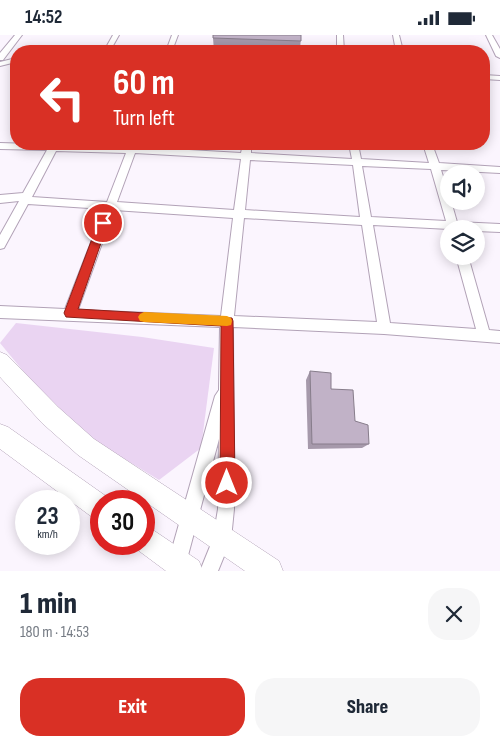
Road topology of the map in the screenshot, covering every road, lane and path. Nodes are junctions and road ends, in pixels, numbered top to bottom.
1 (19, 35) edge
2 (489, 35) edge
3 (0, 44) edge
4 (10, 45) junction
5 (2, 55) edge
6 (500, 56) edge
7 (52, 150) edge
8 (131, 150) edge
9 (246, 150) edge
10 (355, 150) edge
11 (430, 150) edge
12 (358, 163) junction
13 (435, 166) junction
14 (500, 169) edge
15 (26, 198) junction
16 (0, 199) edge
17 (110, 205) junction
18 (239, 214) junction
19 (452, 220) edge
20 (367, 221) junction
21 (440, 226) edge
22 (485, 228) edge
23 (500, 228) edge
24 (0, 245) edge
25 (464, 265) edge
26 (0, 312) edge
27 (70, 313) junction
28 (227, 321) junction
29 (384, 328) junction
30 (484, 336) junction
31 (500, 337) edge
32 (0, 363) edge
33 (226, 377) junction
34 (0, 435) edge
35 (90, 500) edge
36 (189, 517) junction
37 (222, 539) junction
38 (155, 547) edge
39 (183, 567) edge
40 (210, 571) edge
41 (269, 571) edge

1 - 4 street
2 - 6 street
3 - 4 street
4 - 5 street
7 - 15 street
8 - 17 street
9 - 12 street
9 - 18 street
10 - 12 street
11 - 13 street
12 - 13 street
12 - 20 street
13 - 14 street
13 - 19 street
15 - 16 street
15 - 17 street
15 - 24 street
17 - 18 street
17 - 27 street
18 - 20 street
18 - 28 street
20 - 21 street
20 - 29 street
22 - 23 street
25 - 30 street
26 - 27 street
27 - 28 street
28 - 29 street
28 - 33 street
29 - 30 street
30 - 31 street
32 - 36 main road
33 - 36 street
33 - 37 street
34 - 35 main road
36 - 37 main road
36 - 39 street
37 - 40 street
37 - 41 main road
38 - 39 main road

